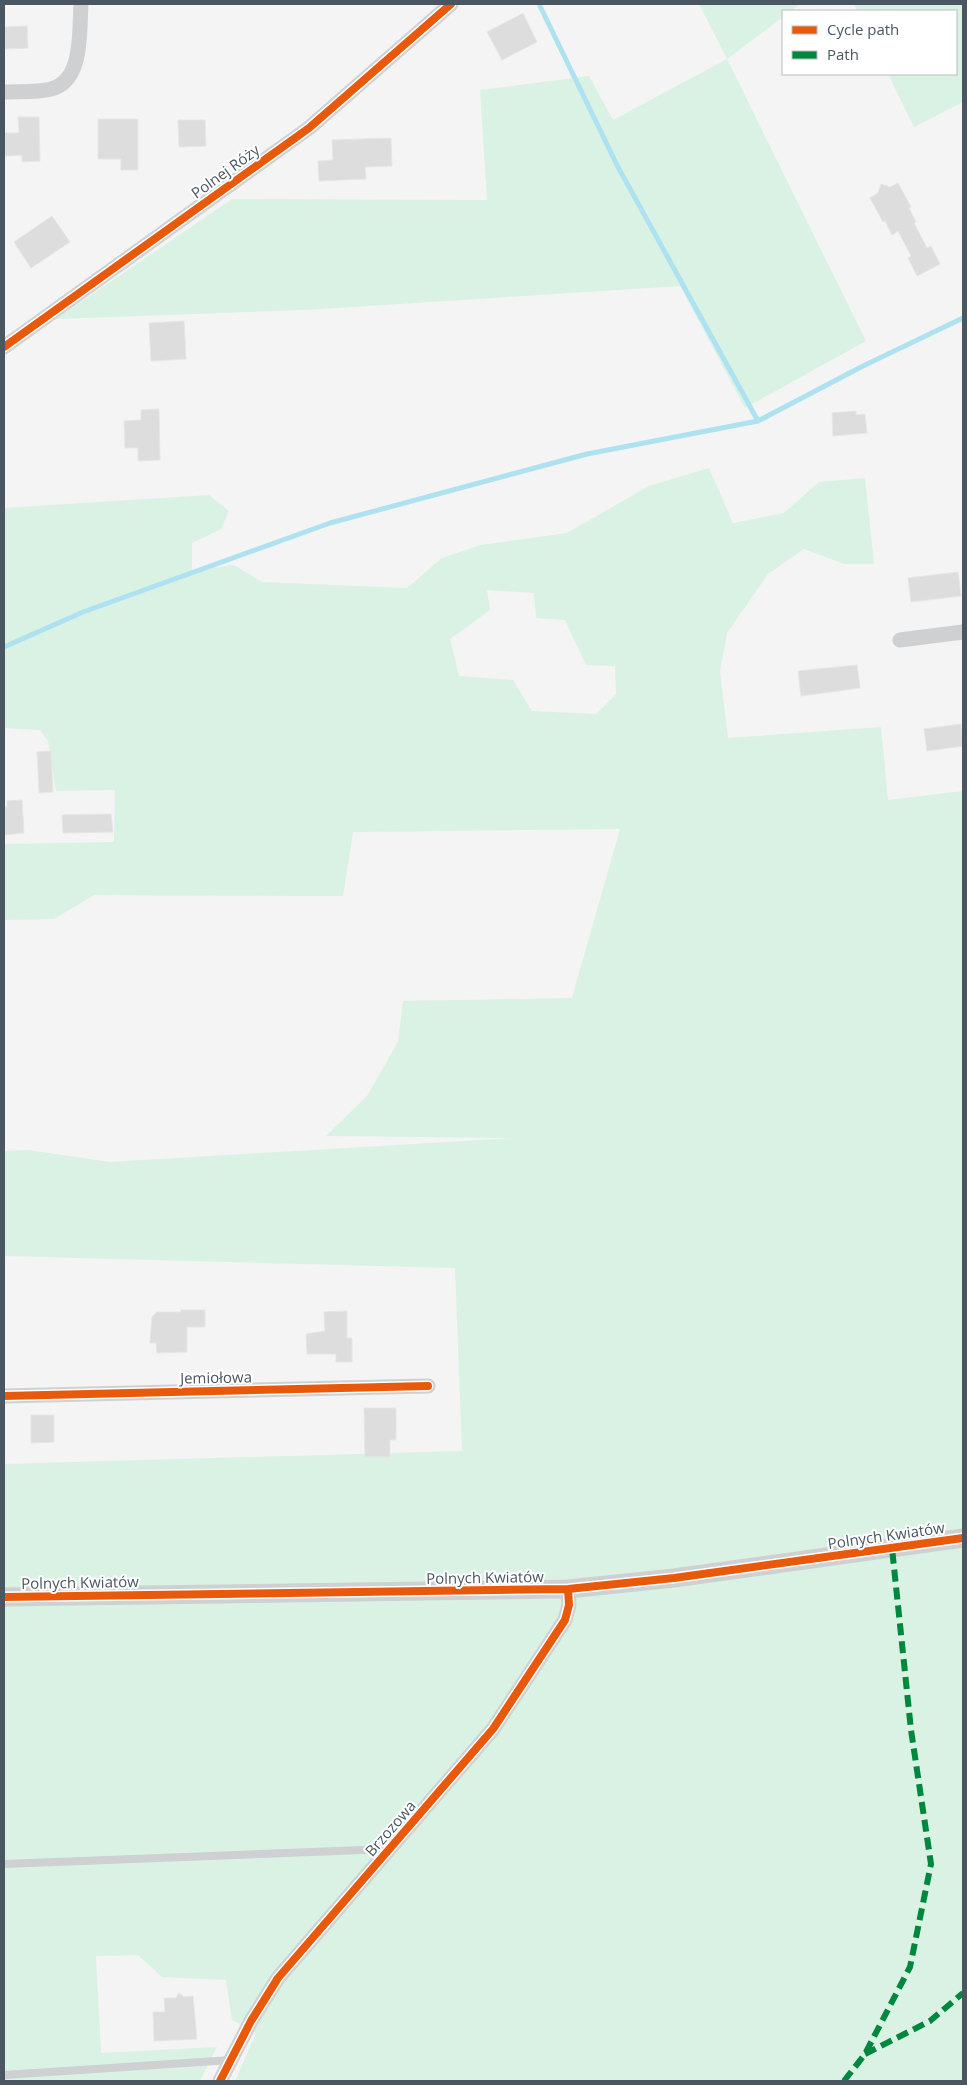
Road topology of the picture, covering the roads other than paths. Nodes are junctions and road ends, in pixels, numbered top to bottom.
1 (81, 4) edge
2 (451, 4) edge
3 (4, 92) edge
4 (4, 331) edge
5 (25, 331) junction
6 (4, 346) edge
7 (963, 632) edge
8 (900, 640) dead end
9 (428, 1386) dead end
10 (4, 1396) edge
11 (963, 1538) edge
12 (568, 1589) junction
13 (4, 1597) edge
14 (390, 1849) junction
15 (4, 1864) edge
16 (231, 2060) junction
17 (4, 2075) edge
18 (220, 2081) edge

1 - 3 street
2 - 5 street, Polnej Róży
4 - 5 street
5 - 6 street, Polnej Róży
7 - 8 street
9 - 10 street, Jemiołowa
11 - 12 street, Polnych Kwiatów
12 - 13 street, Polnych Kwiatów
12 - 14 street, Brzozowa
14 - 15 lane
14 - 16 street, Brzozowa
16 - 17 lane
16 - 18 street, Brzozowa

